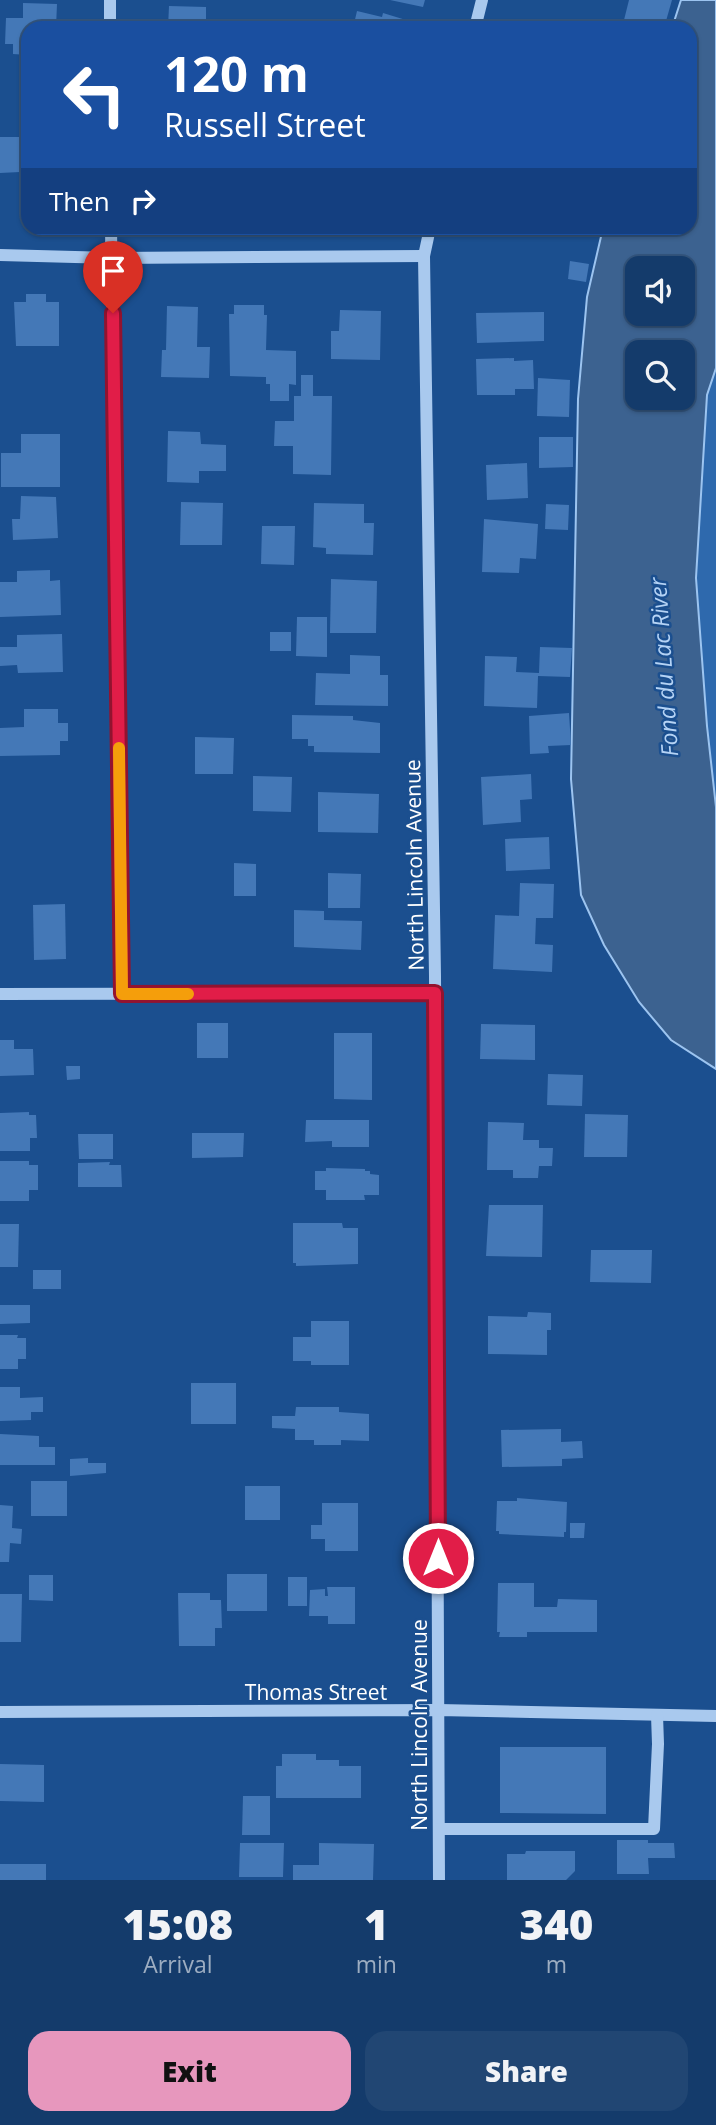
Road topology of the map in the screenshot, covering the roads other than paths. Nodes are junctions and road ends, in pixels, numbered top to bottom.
1 (110, 0) edge
2 (482, 0) edge
3 (110, 21) edge
4 (477, 21) edge
5 (111, 235) edge
6 (428, 235) edge
7 (0, 255) edge
8 (424, 256) junction
9 (112, 258) junction
10 (435, 993) junction
11 (0, 994) edge
12 (122, 994) junction
13 (439, 1710) junction
14 (0, 1712) edge
15 (657, 1715) junction
16 (716, 1716) edge
17 (439, 1829) junction
18 (439, 1880) edge

1 - 3 street
2 - 4 street
5 - 9 street
6 - 8 street, North Lincoln Avenue
7 - 9 street
8 - 9 street
8 - 10 street, North Lincoln Avenue
9 - 12 street
10 - 12 street
10 - 13 street, North Lincoln Avenue
11 - 12 street
13 - 14 street, Thomas Street
13 - 15 street, Thomas Street
13 - 17 street, North Lincoln Avenue
15 - 16 street, Thomas Street
15 - 17 street
17 - 18 street, North Lincoln Avenue

